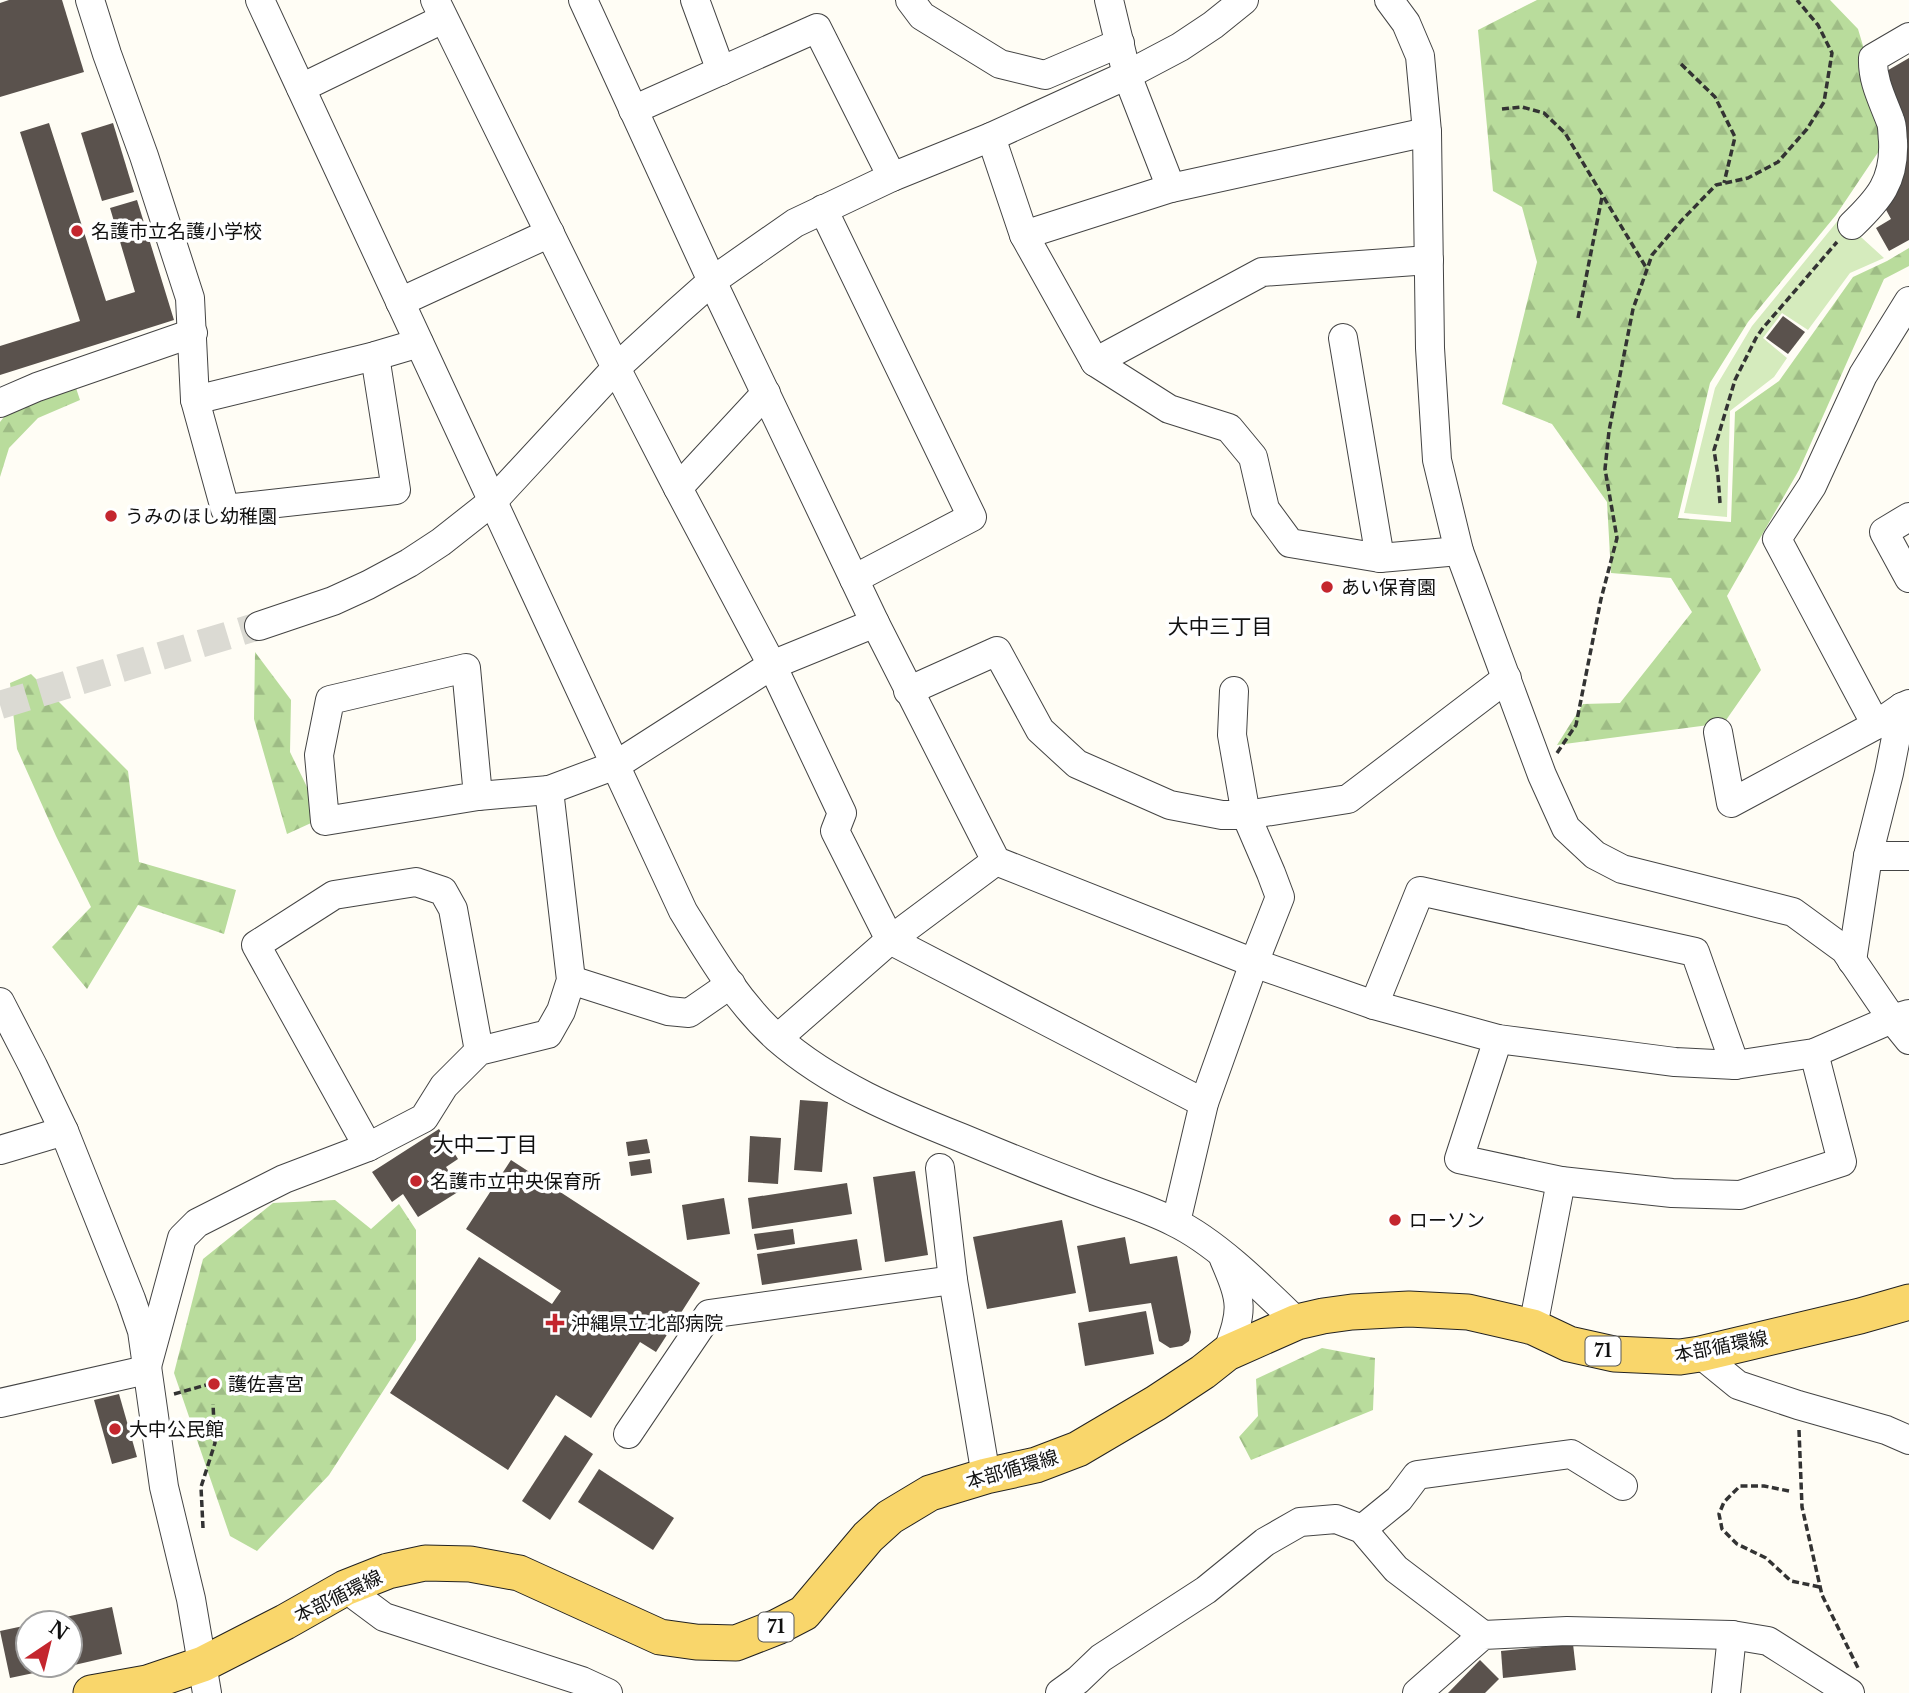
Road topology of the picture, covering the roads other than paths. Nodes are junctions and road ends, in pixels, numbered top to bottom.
1 (90, 0) edge
2 (260, 0) edge
3 (583, 0) edge
4 (695, 0) edge
5 (910, 0) edge
6 (1109, 0) edge
7 (1244, 0) edge
8 (1389, 0) edge
9 (439, 10) edge
10 (1909, 37) edge
11 (1120, 43) junction
12 (721, 71) junction
13 (1127, 75) junction
14 (301, 88) junction
15 (633, 110) junction
16 (1427, 132) junction
17 (991, 137) junction
18 (892, 177) junction
19 (1171, 188) junction
20 (823, 209) junction
21 (1852, 225) road end
22 (550, 233) junction
23 (1024, 235) junction
24 (1429, 260) junction
25 (712, 281) junction
26 (1909, 301) edge
27 (400, 302) junction
28 (193, 333) junction
29 (1343, 338) dead end
30 (419, 343) junction
31 (375, 356) junction
32 (1096, 362) junction
33 (616, 368) junction
34 (766, 393) junction
35 (195, 401) junction
36 (0, 404) edge
37 (678, 488) junction
38 (493, 501) junction
39 (1909, 517) edge
40 (1459, 551) junction
41 (1380, 558) junction
42 (1909, 578) edge
43 (854, 579) junction
44 (875, 624) junction
45 (259, 626) tunnel mouth
46 (772, 665) junction
47 (1507, 678) junction
48 (908, 691) junction
49 (1234, 691) dead end
50 (1905, 706) edge
51 (1876, 725) junction
52 (1718, 732) dead end
53 (616, 765) junction
54 (549, 790) junction
55 (478, 796) junction
56 (1246, 815) junction
57 (1868, 856) junction
58 (1909, 856) edge
59 (996, 861) junction
60 (890, 940) junction
61 (1852, 961) junction
62 (1254, 963) junction
63 (571, 979) junction
64 (731, 984) junction
65 (0, 1002) edge
66 (1374, 1006) junction
67 (1903, 1024) edge
68 (778, 1038) junction
69 (1497, 1039) junction
70 (479, 1052) junction
71 (1814, 1054) junction
72 (1735, 1065) junction
73 (1204, 1103) junction
74 (64, 1131) junction
75 (368, 1147) junction
76 (0, 1150) edge
77 (940, 1168) dead end
78 (1561, 1181) junction
79 (1176, 1222) junction
80 (1222, 1255) junction
81 (953, 1280) junction
82 (1909, 1301) edge
83 (1297, 1322) junction
84 (1533, 1327) junction
85 (1227, 1353) junction
86 (1700, 1354) junction
87 (146, 1370) junction
88 (0, 1403) edge
89 (628, 1434) dead end
90 (1909, 1440) edge
91 (986, 1476) junction
92 (1623, 1486) dead end
93 (1362, 1530) junction
94 (345, 1588) junction
95 (1482, 1635) junction
96 (1732, 1635) junction
97 (205, 1678) edge
98 (1855, 1682) edge
99 (581, 1687) edge
100 (91, 1693) edge
101 (608, 1693) edge
102 (1060, 1693) edge
103 (1417, 1693) edge
104 (1726, 1693) edge

1 - 28 street
2 - 14 street
3 - 15 street
4 - 12 street
5 - 11 street
6 - 11 street
7 - 13 street
8 - 16 street
9 - 14 street
9 - 22 street
10 - 21 street
11 - 13 street
12 - 15 street
12 - 18 street
13 - 17 street
13 - 19 street
14 - 27 street
15 - 25 street
16 - 19 street
16 - 24 street
17 - 18 street
17 - 23 street
18 - 20 street
19 - 23 street
20 - 25 street
20 - 43 street
22 - 27 street
22 - 33 street
23 - 32 street
24 - 32 street
24 - 40 street
25 - 33 street
25 - 34 street
26 - 51 street
27 - 30 street
28 - 35 street
28 - 36 street
29 - 41 street
30 - 31 street
30 - 38 street
31 - 35 street
31 - 35 street
32 - 41 street
33 - 37 street
33 - 38 street
34 - 37 street
34 - 43 street
37 - 46 street
38 - 45 street
38 - 53 street
39 - 42 street
40 - 41 street
40 - 47 street
43 - 44 street
44 - 46 street
44 - 48 street
46 - 53 street
46 - 60 street
47 - 56 street
47 - 61 street
48 - 56 street
48 - 59 street
49 - 56 street
50 - 51 street
50 - 57 street
51 - 52 street
53 - 54 street
53 - 64 street
54 - 55 street
54 - 63 street
55 - 55 street
56 - 62 street
57 - 58 street
57 - 61 street
59 - 60 street
59 - 62 street
60 - 68 street
60 - 73 street
61 - 67 street
62 - 66 street
62 - 73 street
63 - 64 street
63 - 70 street
64 - 68 street
65 - 74 street
66 - 69 street
66 - 72 street
67 - 71 street
68 - 79 street
69 - 72 street
69 - 78 street
70 - 75 street
70 - 75 street
71 - 72 street
71 - 78 street
73 - 79 street
74 - 76 street
74 - 87 street
75 - 87 street
77 - 81 street
78 - 84 street
79 - 80 street
80 - 83 street
80 - 85 street
81 - 89 street
81 - 91 street
82 - 86 main road, 本部循環線 / 71
83 - 84 main road, 本部循環線 / 71
83 - 85 main road, 本部循環線 / 71
84 - 86 main road, 本部循環線 / 71
85 - 91 main road, 本部循環線 / 71
86 - 90 street
87 - 88 street
87 - 97 street
91 - 94 main road, 本部循環線 / 71
92 - 93 street
93 - 95 street
93 - 102 street
94 - 97 main road, 本部循環線 / 71
94 - 99 street
95 - 96 street
95 - 103 street
96 - 98 street
96 - 104 street
97 - 100 main road, 71
99 - 101 street

